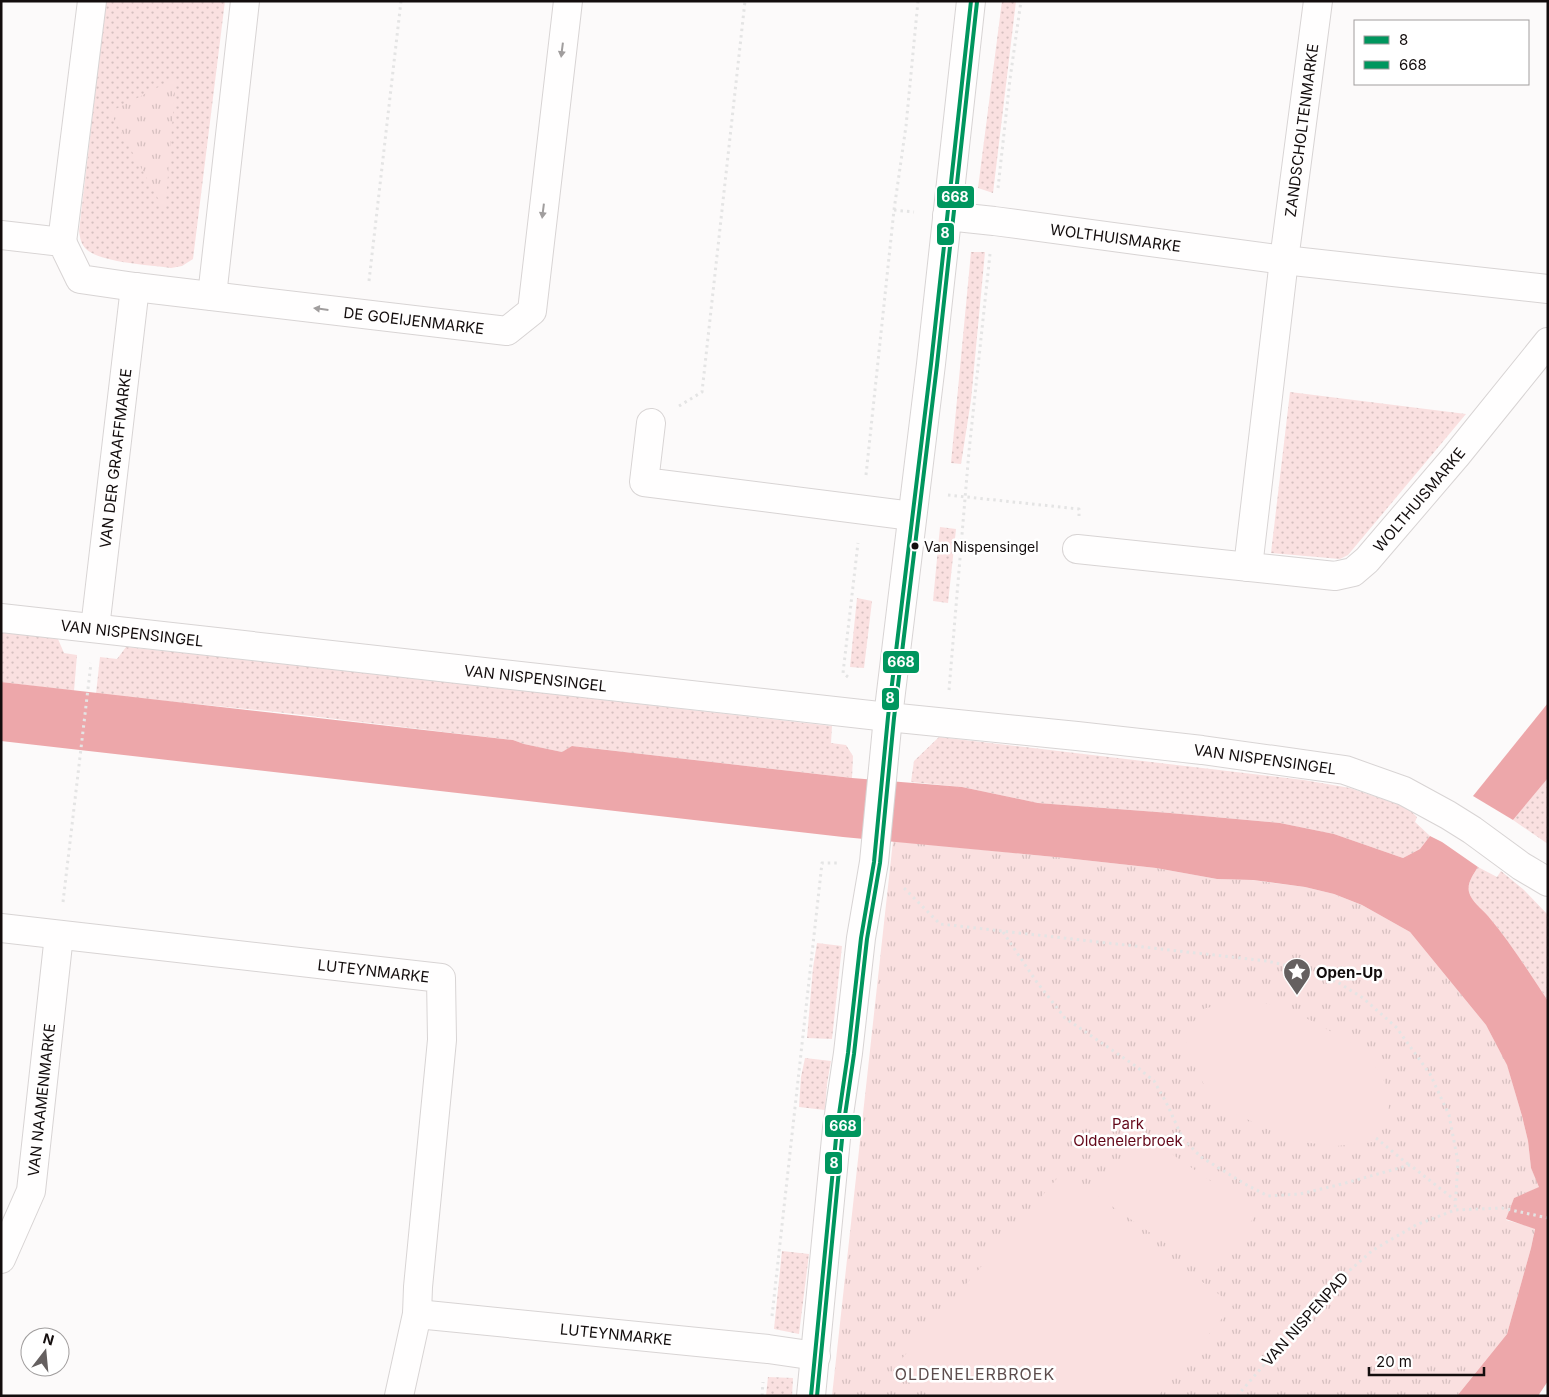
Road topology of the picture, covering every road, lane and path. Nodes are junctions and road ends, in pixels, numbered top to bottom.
1 (92, 1) edge
2 (245, 1) edge
3 (401, 1) edge
4 (568, 1) edge
5 (745, 1) edge
6 (918, 1) edge
7 (971, 1) edge
8 (1021, 1) edge
9 (1318, 1) edge
10 (947, 216) junction
11 (994, 221) junction
12 (1, 235) edge
13 (62, 242) junction
14 (1284, 260) junction
15 (135, 287) junction
16 (1548, 289) edge
17 (212, 296) junction
18 (366, 314) junction
19 (1548, 342) edge
20 (651, 423) joint
21 (966, 497) junction
22 (914, 503) junction
23 (862, 510) junction
24 (1077, 549) joint
25 (1248, 567) junction
26 (1, 618) edge
27 (95, 628) junction
28 (90, 670) dead end
29 (850, 679) dead end
30 (948, 692) dead end
31 (888, 717) junction
32 (874, 862) junction
33 (1548, 882) edge
34 (1, 928) edge
35 (1003, 932) junction
36 (59, 935) junction
37 (1376, 1138) dead end
38 (1410, 1165) junction
39 (1456, 1200) junction
40 (1456, 1210) junction
41 (1548, 1218) edge
42 (1, 1259) edge
43 (417, 1314) junction
44 (768, 1349) junction
45 (816, 1356) junction
46 (399, 1396) edge
47 (762, 1396) edge
48 (811, 1396) edge
49 (1237, 1396) edge

1 - 13 street
2 - 17 street
3 - 18 path
4 -> 18 street, DE GOEIJENMARKE
5 - 20 path
6 - 23 path
7 - 10 street
8 - 11 path
9 - 14 street, ZANDSCHOLTENMARKE
10 - 11 street, WOLTHUISMARKE
10 - 22 street
11 - 14 street, WOLTHUISMARKE
11 - 21 path
12 - 13 street
13 - 15 street, DE GOEIJENMARKE
14 - 16 street, WOLTHUISMARKE
14 - 25 street
15 - 17 street, DE GOEIJENMARKE
15 - 27 street, VAN DER GRAAFFMARKE
18 -> 17 street, DE GOEIJENMARKE
19 - 25 street, WOLTHUISMARKE
20 - 23 street
21 - 22 path
21 - 24 path
21 - 30 path
22 - 23 street
22 - 31 street
23 - 29 path
24 - 25 street, WOLTHUISMARKE
26 - 27 street, VAN NISPENSINGEL
27 - 31 street, VAN NISPENSINGEL
28 - 36 path
31 - 32 street
31 - 33 street, VAN NISPENSINGEL
32 - 35 path
32 - 44 path
32 - 45 street
34 - 36 street, LUTEYNMARKE
35 - 38 path
35 - 39 path
36 - 42 street, VAN NAAMENMARKE
36 - 43 street, LUTEYNMARKE
37 - 38 path
38 - 39 path
39 - 40 path
40 - 41 path, VAN NISPENPAD
40 - 49 path, VAN NISPENPAD
43 - 44 street, LUTEYNMARKE
43 - 46 street, LUTEYNMARKE
44 - 45 street, LUTEYNMARKE
44 - 47 path
45 - 48 street

